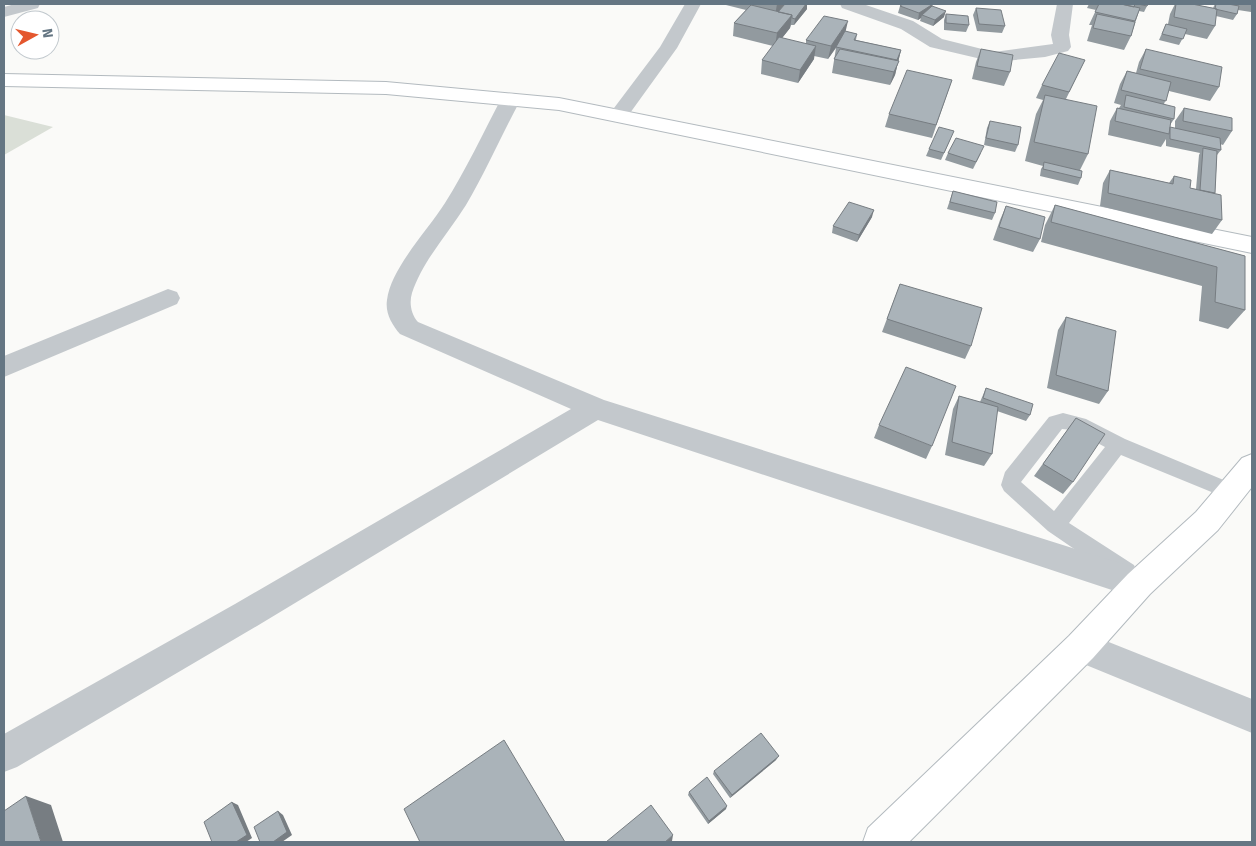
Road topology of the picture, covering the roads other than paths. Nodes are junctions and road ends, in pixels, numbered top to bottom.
1 (32, 4) edge
2 (692, 4) edge
3 (848, 4) edge
4 (1065, 4) edge
5 (4, 12) edge
6 (4, 80) edge
7 (512, 98) junction
8 (618, 116) junction
9 (1252, 245) edge
10 (168, 298) dead end
11 (4, 367) edge
12 (595, 408) junction
13 (1118, 445) junction
14 (1252, 466) edge
15 (1231, 492) junction
16 (1055, 526) junction
17 (1140, 583) junction
18 (1081, 647) junction
19 (1252, 716) edge
20 (4, 754) edge
21 (882, 842) edge

1 - 5 street
2 - 8 street
3 - 4 street
6 - 7 street
7 - 8 street
7 - 12 street
8 - 9 street
10 - 11 street
12 - 17 street
12 - 20 street
13 - 15 lane
13 - 16 lane
13 - 16 lane
14 - 15 street
15 - 17 street
16 - 17 lane
17 - 18 street
18 - 19 street
18 - 21 street

